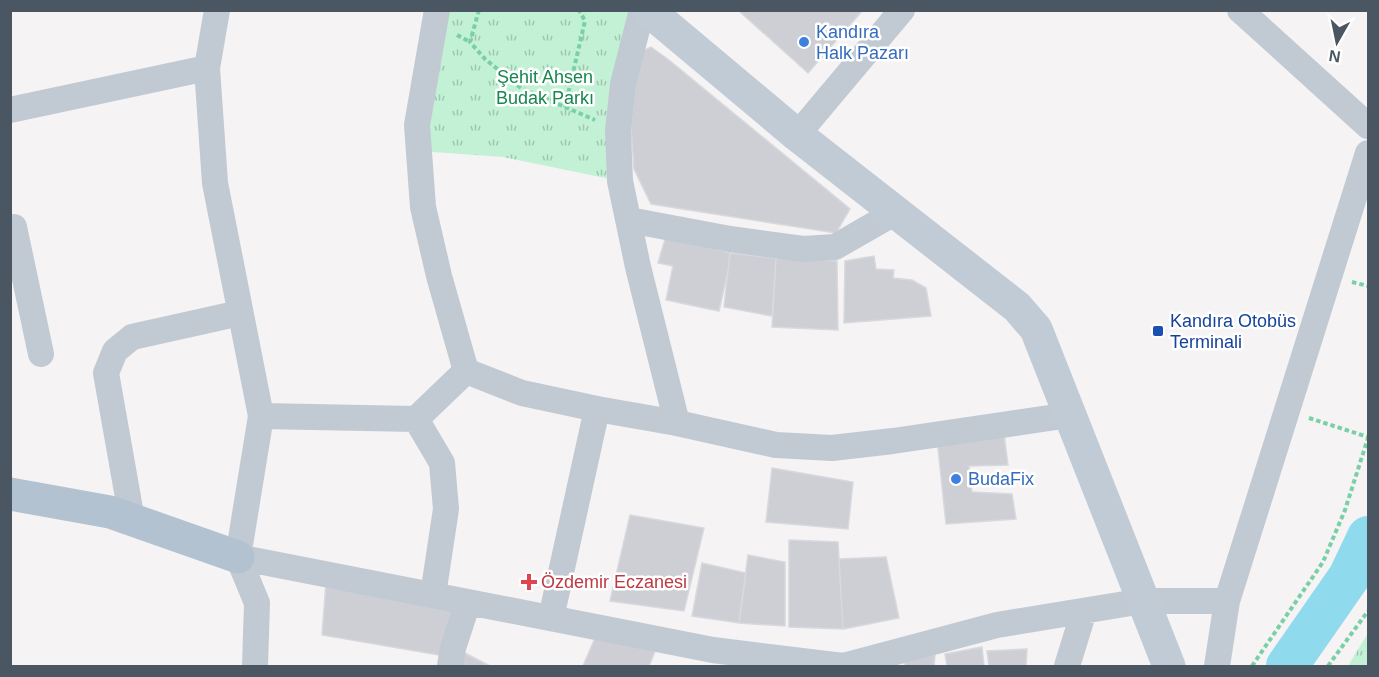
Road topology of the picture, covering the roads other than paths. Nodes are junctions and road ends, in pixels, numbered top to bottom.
1 (217, 10) edge
2 (437, 10) edge
3 (642, 10) edge
4 (648, 10) edge
5 (902, 10) edge
6 (1240, 10) edge
7 (207, 68) junction
8 (10, 110) edge
9 (1368, 126) edge
10 (798, 135) junction
11 (1368, 153) edge
12 (896, 212) junction
13 (628, 220) junction
14 (10, 228) edge
15 (240, 313) junction
16 (41, 354) dead end
17 (466, 371) junction
18 (597, 410) junction
19 (1070, 415) junction
20 (261, 416) junction
21 (416, 419) junction
22 (676, 423) junction
23 (10, 494) edge
24 (132, 520) junction
25 (238, 557) junction
26 (433, 595) junction
27 (1143, 601) junction
28 (1227, 601) junction
29 (468, 602) junction
30 (1084, 611) junction
31 (551, 618) junction
32 (255, 666) edge
33 (450, 666) edge
34 (1067, 666) edge
35 (1169, 666) edge
36 (1217, 666) edge

1 - 7 street
2 - 17 street
3 - 13 street
4 - 10 street
5 - 10 street
6 - 9 street
7 - 8 street
7 - 15 street
10 - 12 street
11 - 28 street
12 - 13 street
12 - 19 street
13 - 22 street
14 - 16 street
15 - 20 street
15 - 24 street
17 - 18 street
17 - 21 street
18 - 22 street
18 - 31 street
19 - 22 street
19 - 27 street
20 - 21 street
20 - 25 street
21 - 26 street
23 - 24 main road
24 - 25 main road
25 - 26 street
25 - 32 street
26 - 29 street
27 - 28 street
27 - 30 street
27 - 35 street
28 - 36 street
29 - 31 street
29 - 33 street
30 - 31 street
30 - 34 street

